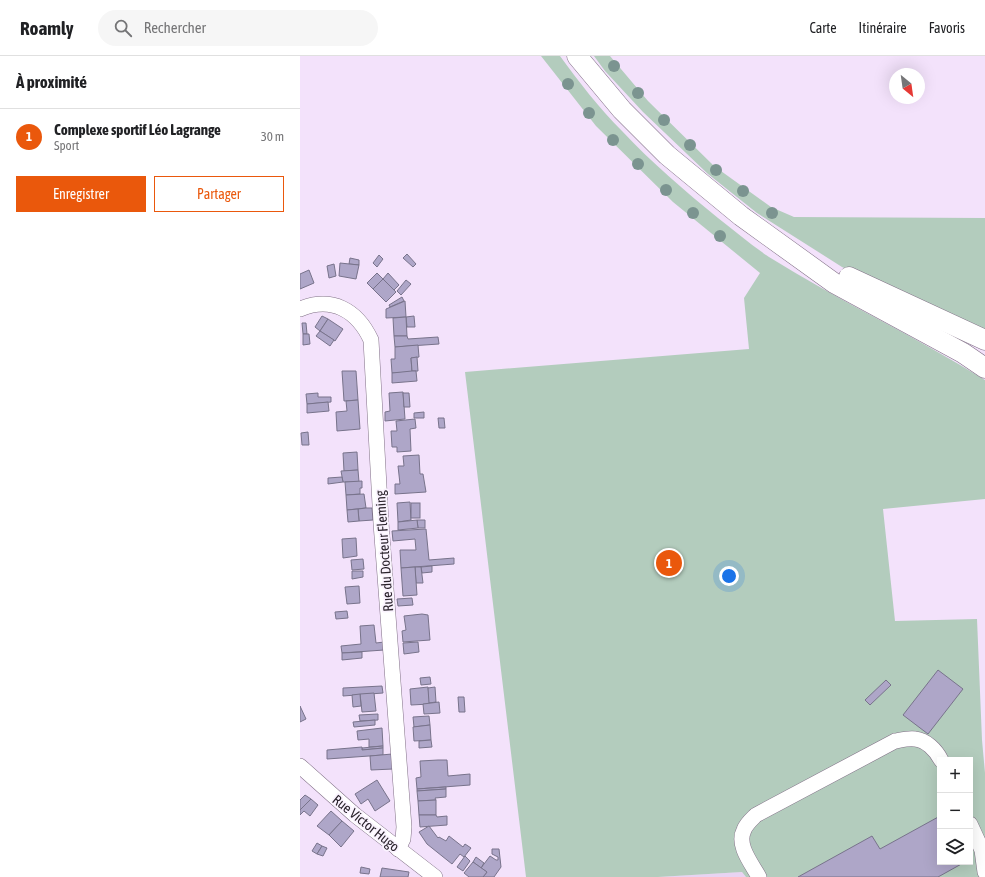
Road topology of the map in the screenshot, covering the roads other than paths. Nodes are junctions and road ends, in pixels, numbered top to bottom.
1 (577, 56) edge
2 (783, 245) junction
3 (300, 309) edge
4 (985, 340) edge
5 (985, 368) edge
6 (940, 757) edge
7 (300, 766) edge
8 (972, 829) edge
9 (398, 849) junction
10 (985, 872) edge
11 (435, 877) edge
12 (759, 877) edge

1 - 2 main road
2 - 4 main road
2 - 5 main road
3 - 9 street, Rue du Docteur Fleming
6 - 12 street
7 - 9 street, Rue Victor Hugo
8 - 10 street
9 - 11 street, Rue Victor Hugo

